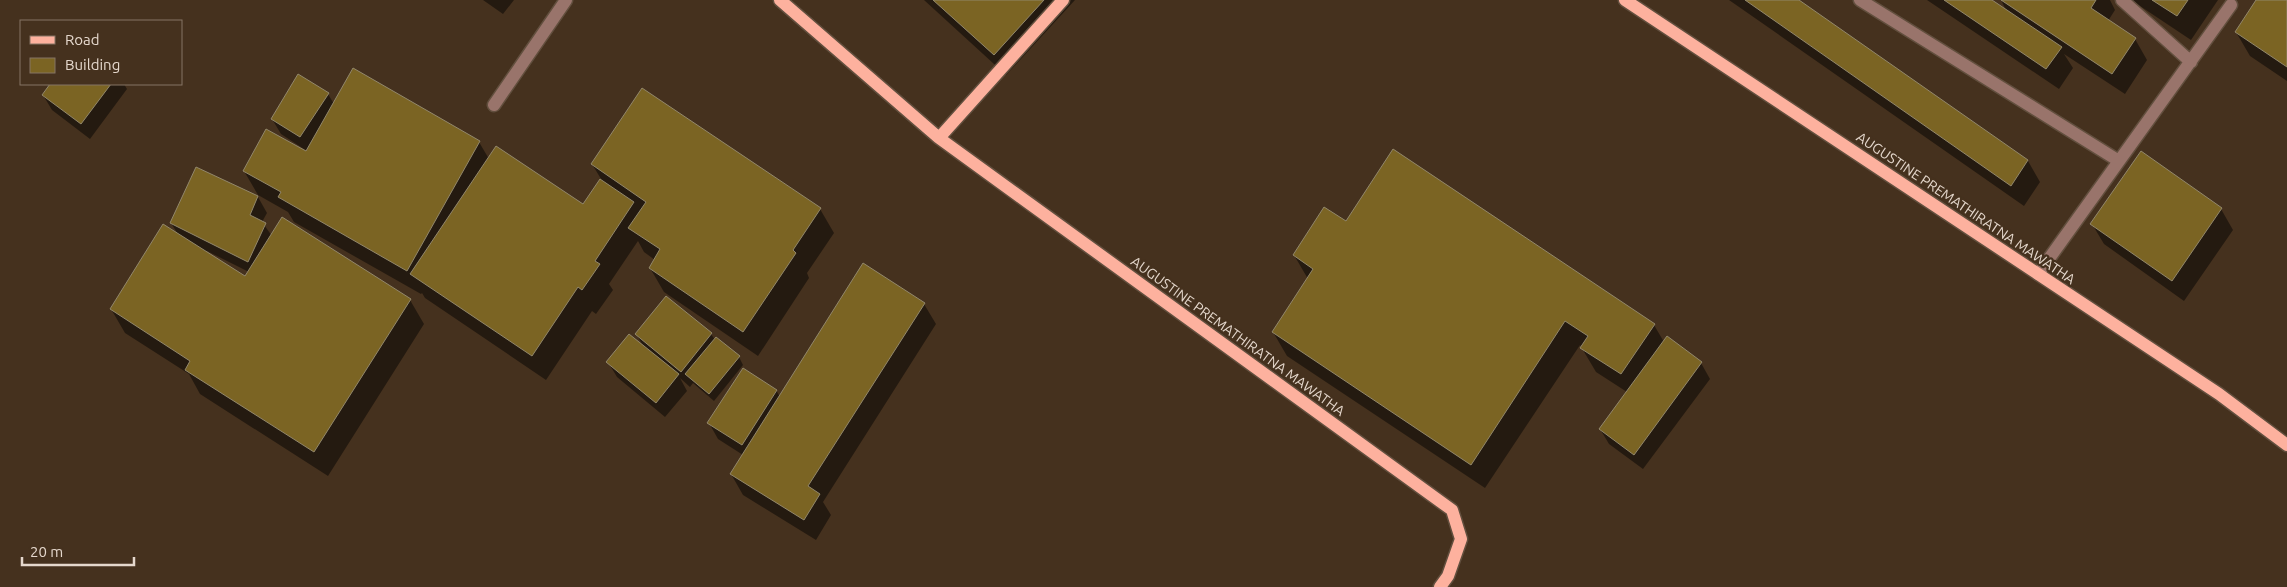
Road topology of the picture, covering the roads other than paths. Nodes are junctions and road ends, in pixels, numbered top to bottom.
1 (566, 0) edge
2 (780, 0) edge
3 (1063, 0) edge
4 (1625, 0) edge
5 (1860, 0) edge
6 (2122, 0) edge
7 (2232, 5) dead end
8 (2190, 62) junction
9 (494, 105) dead end
10 (939, 138) junction
11 (2119, 161) junction
12 (2038, 274) junction
13 (2287, 446) edge
14 (1440, 587) edge

1 - 9 lane
2 - 10 main road, AUGUSTINE PREMATHIRATNA MAWATHA
3 - 10 main road
4 - 12 main road, AUGUSTINE PREMATHIRATNA MAWATHA
5 - 11 lane
6 - 8 lane
7 - 8 lane
8 - 11 lane
10 - 14 main road, AUGUSTINE PREMATHIRATNA MAWATHA
11 - 12 lane
12 - 13 main road, AUGUSTINE PREMATHIRATNA MAWATHA

